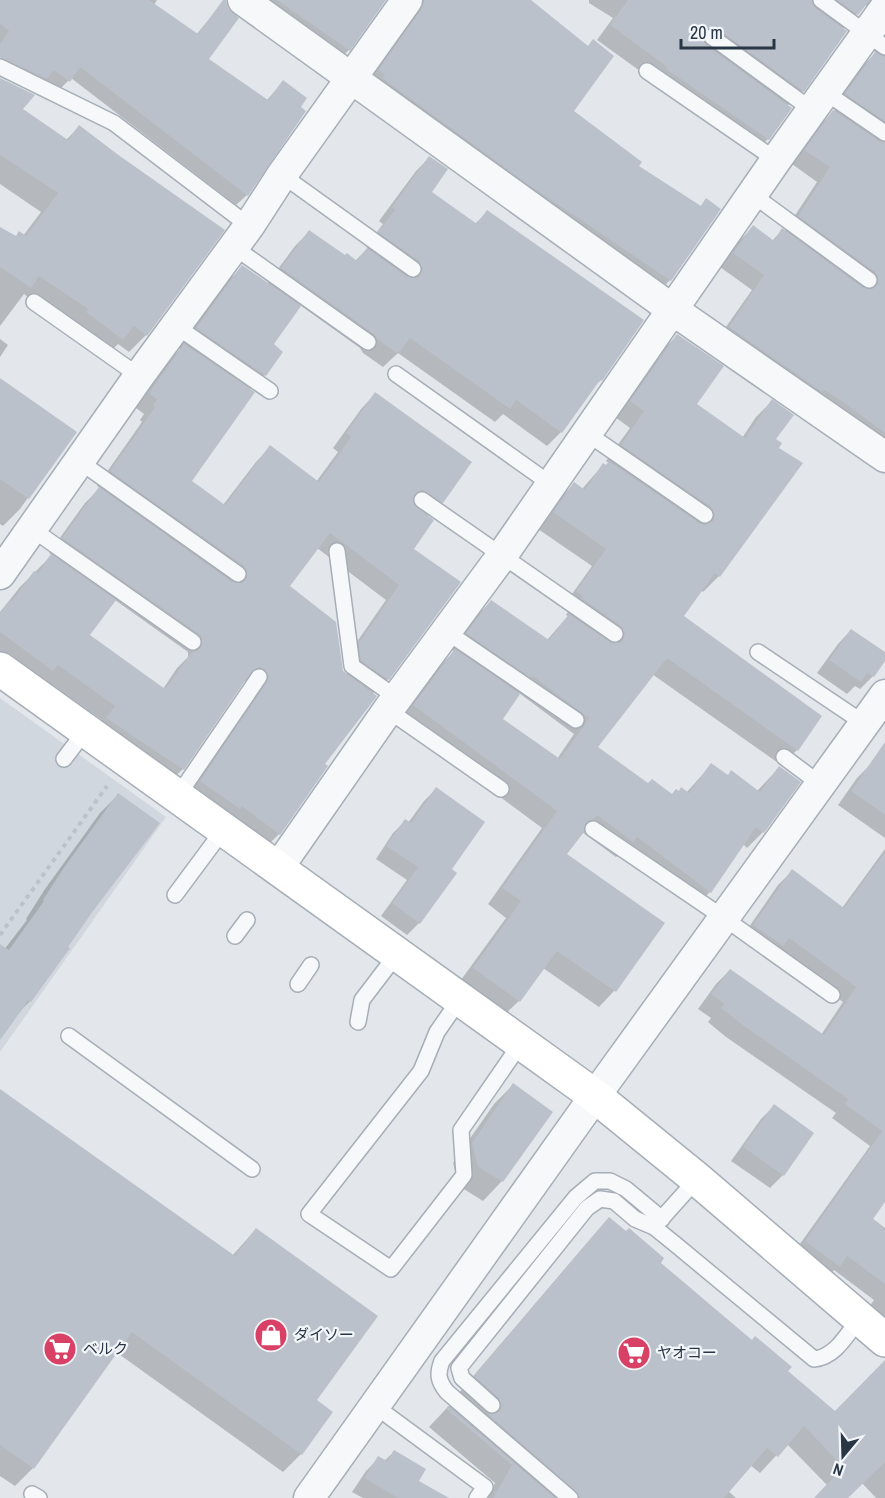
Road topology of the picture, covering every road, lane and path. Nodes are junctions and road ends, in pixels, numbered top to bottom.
1 (243, 0) edge
2 (407, 0) edge
3 (821, 0) edge
4 (885, 8) edge
5 (712, 37) dead end
6 (876, 40) edge
7 (0, 67) edge
8 (647, 71) dead end
9 (351, 78) junction
10 (819, 101) junction
11 (885, 133) edge
12 (776, 160) junction
13 (282, 175) junction
14 (753, 195) junction
15 (241, 237) junction
16 (413, 269) dead end
17 (869, 280) dead end
18 (34, 302) dead end
19 (673, 310) junction
20 (176, 326) junction
21 (368, 342) dead end
22 (396, 374) dead end
23 (139, 376) junction
24 (270, 391) dead end
25 (588, 434) junction
26 (885, 458) edge
27 (79, 461) junction
28 (552, 485) junction
29 (422, 500) dead end
30 (705, 515) dead end
31 (32, 530) junction
32 (337, 551) dead end
33 (501, 557) junction
34 (0, 574) edge
35 (238, 574) dead end
36 (447, 632) junction
37 (615, 634) dead end
38 (193, 642) dead end
39 (759, 652) dead end
40 (0, 669) edge
41 (259, 677) dead end
42 (885, 695) edge
43 (393, 704) junction
44 (576, 720) dead end
45 (865, 724) junction
46 (86, 730) junction
47 (784, 757) dead end
48 (64, 759) dead end
49 (820, 784) junction
50 (108, 785) dead end
51 (501, 789) dead end
52 (177, 797) junction
53 (224, 829) junction
54 (593, 829) dead end
55 (278, 868) junction
56 (175, 895) dead end
57 (724, 918) junction
58 (247, 920) dead end
59 (0, 936) edge
60 (236, 936) dead end
61 (397, 954) junction
62 (311, 965) dead end
63 (298, 984) dead end
64 (349, 991) dead end
65 (831, 995) dead end
66 (460, 999) junction
67 (362, 1000) junction
68 (358, 1022) dead end
69 (69, 1036) dead end
70 (521, 1042) junction
71 (595, 1096) junction
72 (252, 1169) dead end
73 (697, 1179) junction
74 (658, 1223) junction
75 (860, 1318) junction
76 (885, 1340) edge
77 (492, 1405) dead end
78 (375, 1406) junction
79 (309, 1498) edge
80 (477, 1498) edge
81 (570, 1498) edge

1 - 9 street
2 - 9 street
3 - 6 lane
4 - 6 street
5 - 10 lane
6 - 10 street
7 - 15 lane
8 - 12 lane
9 - 13 street
9 - 19 street
10 - 11 lane
10 - 12 street
12 - 14 street
13 - 15 street
13 - 16 lane
14 - 17 lane
14 - 19 street
15 - 20 street
15 - 21 lane
18 - 23 lane
19 - 25 street
19 - 26 street
20 - 23 street
20 - 24 lane
22 - 28 lane
23 - 27 street
25 - 28 street
25 - 30 lane
27 - 31 street
27 - 35 lane
28 - 33 street
29 - 33 lane
31 - 34 street
31 - 38 lane
32 - 43 lane
33 - 36 street
33 - 37 lane
36 - 43 street
36 - 44 lane
39 - 45 lane
40 - 46 street
41 - 52 lane
42 - 45 street
43 - 51 lane
43 - 55 street
45 - 49 street
46 - 48 lane
46 - 52 street
47 - 49 lane
49 - 57 street
50 - 59 path
52 - 53 street
53 - 55 street
53 - 56 lane
54 - 57 lane
55 - 61 street
57 - 65 lane
57 - 71 street
58 - 60 lane
61 - 66 street
61 - 67 lane
62 - 63 lane
64 - 67 lane
66 - 70 street
66 - 70 lane
67 - 68 lane
69 - 72 lane
70 - 71 street
71 - 73 street
71 - 78 street
73 - 74 lane
73 - 75 street
74 - 75 lane
74 - 77 lane
74 - 81 lane
75 - 76 street
78 - 79 street
78 - 80 lane

